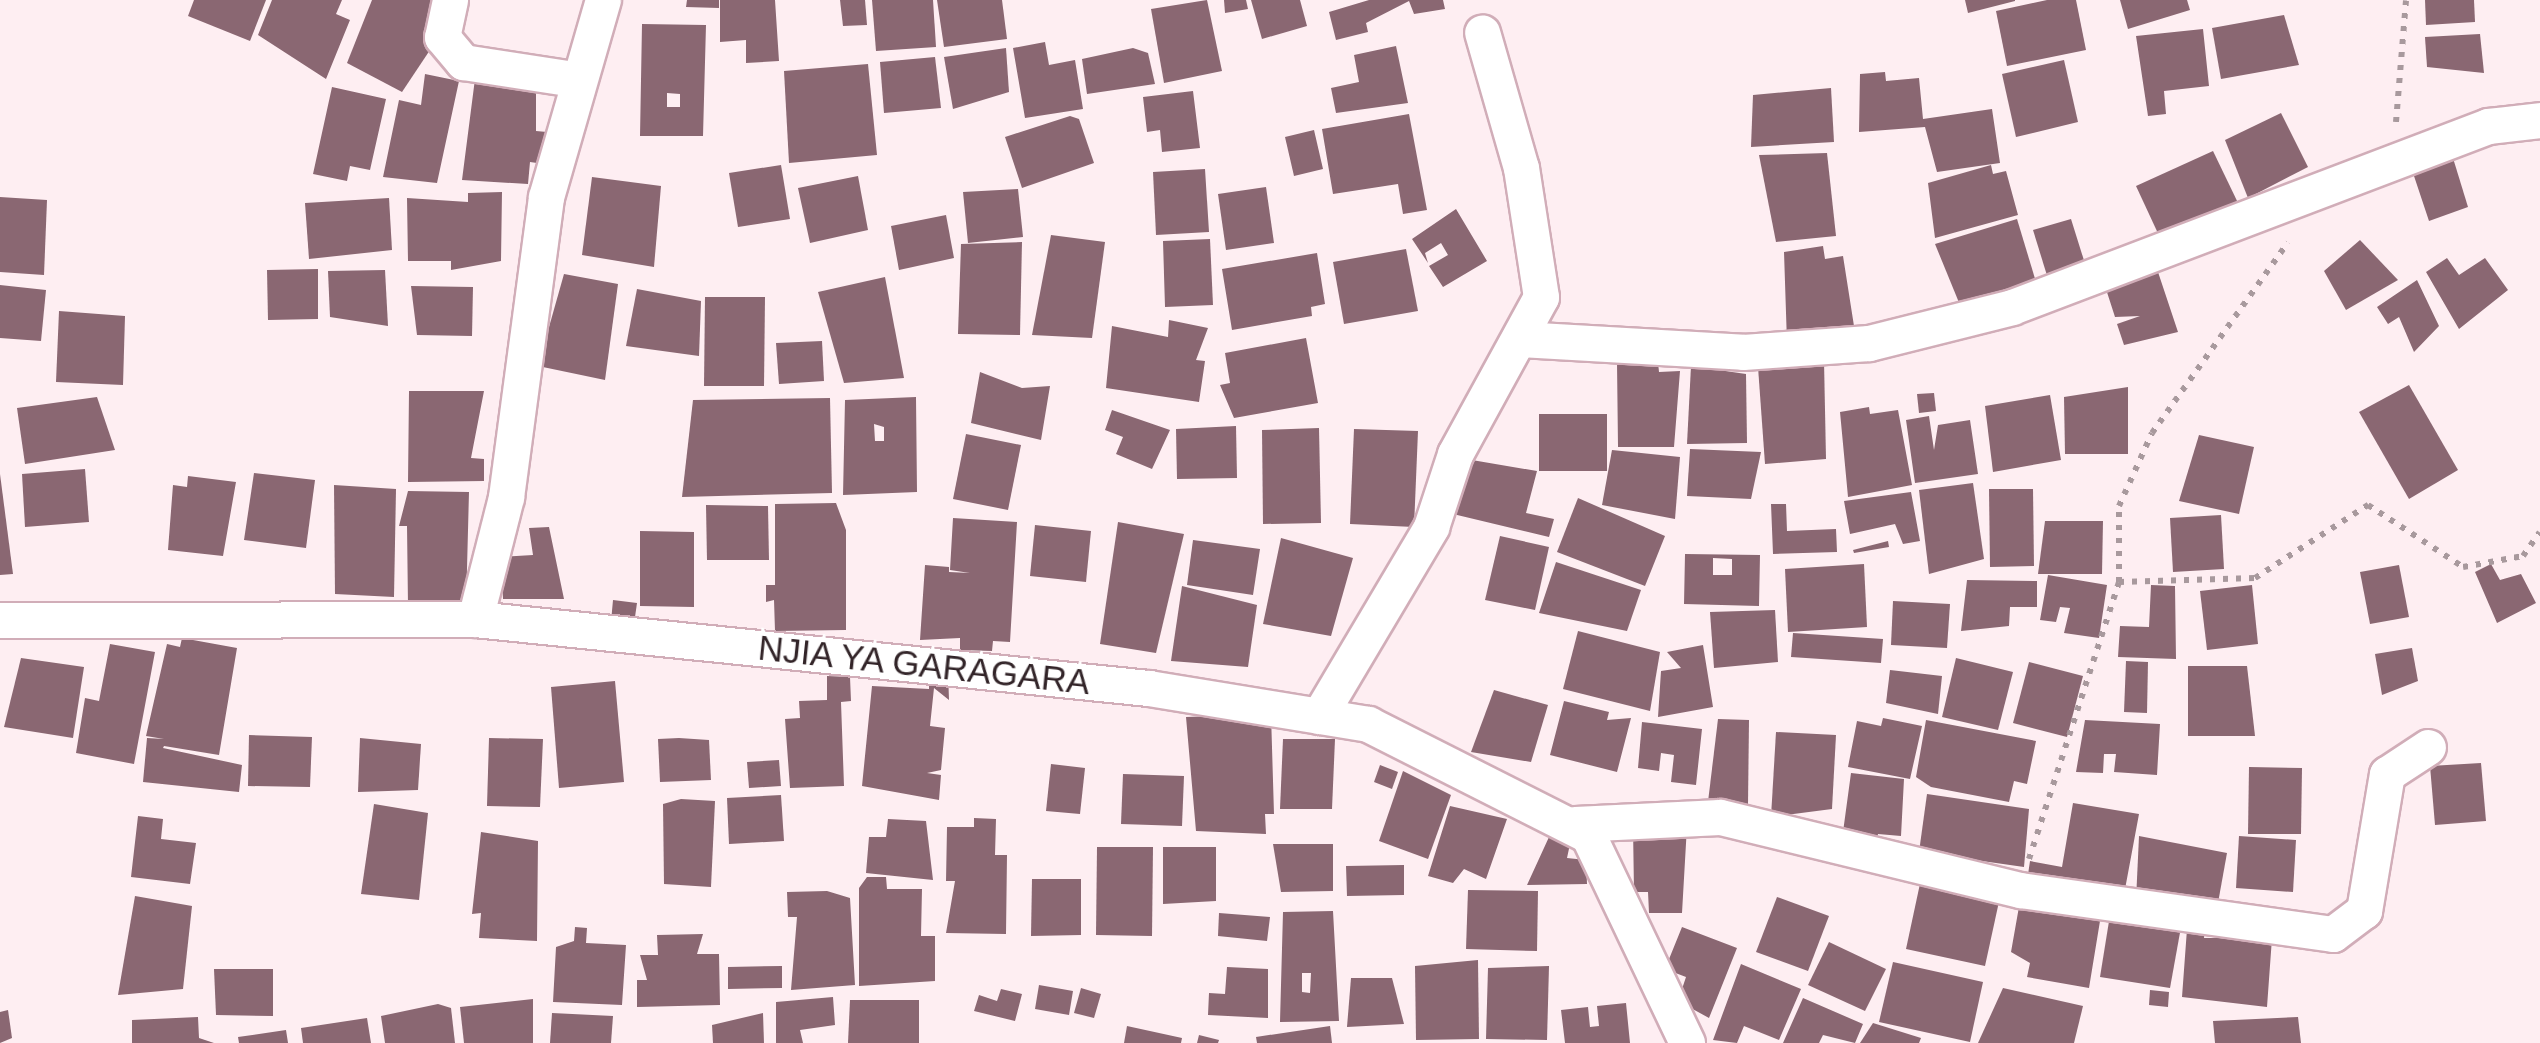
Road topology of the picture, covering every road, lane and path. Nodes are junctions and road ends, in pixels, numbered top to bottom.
1 (450, 0) edge
2 (603, 0) edge
3 (2406, 0) edge
4 (1482, 32) dead end
5 (574, 79) junction
6 (2540, 120) edge
7 (2360, 175) junction
8 (2293, 237) dead end
9 (1520, 339) junction
10 (2540, 532) edge
11 (2119, 582) junction
12 (476, 619) junction
13 (0, 620) edge
14 (1319, 716) junction
15 (2428, 747) dead end
16 (1574, 824) junction
17 (2020, 890) junction
18 (1687, 1043) edge

1 - 5 street
2 - 5 street
3 - 7 path
4 - 9 street
5 - 12 street
6 - 7 street
7 - 9 street
8 - 11 path
9 - 14 street
10 - 11 path
11 - 17 path
12 - 13 street, NJIA YA GARAGARA
12 - 14 street, NJIA YA GARAGARA
14 - 16 street, NJIA YA GARAGARA
15 - 17 street
16 - 17 street
16 - 18 street, NJIA YA GARAGARA

